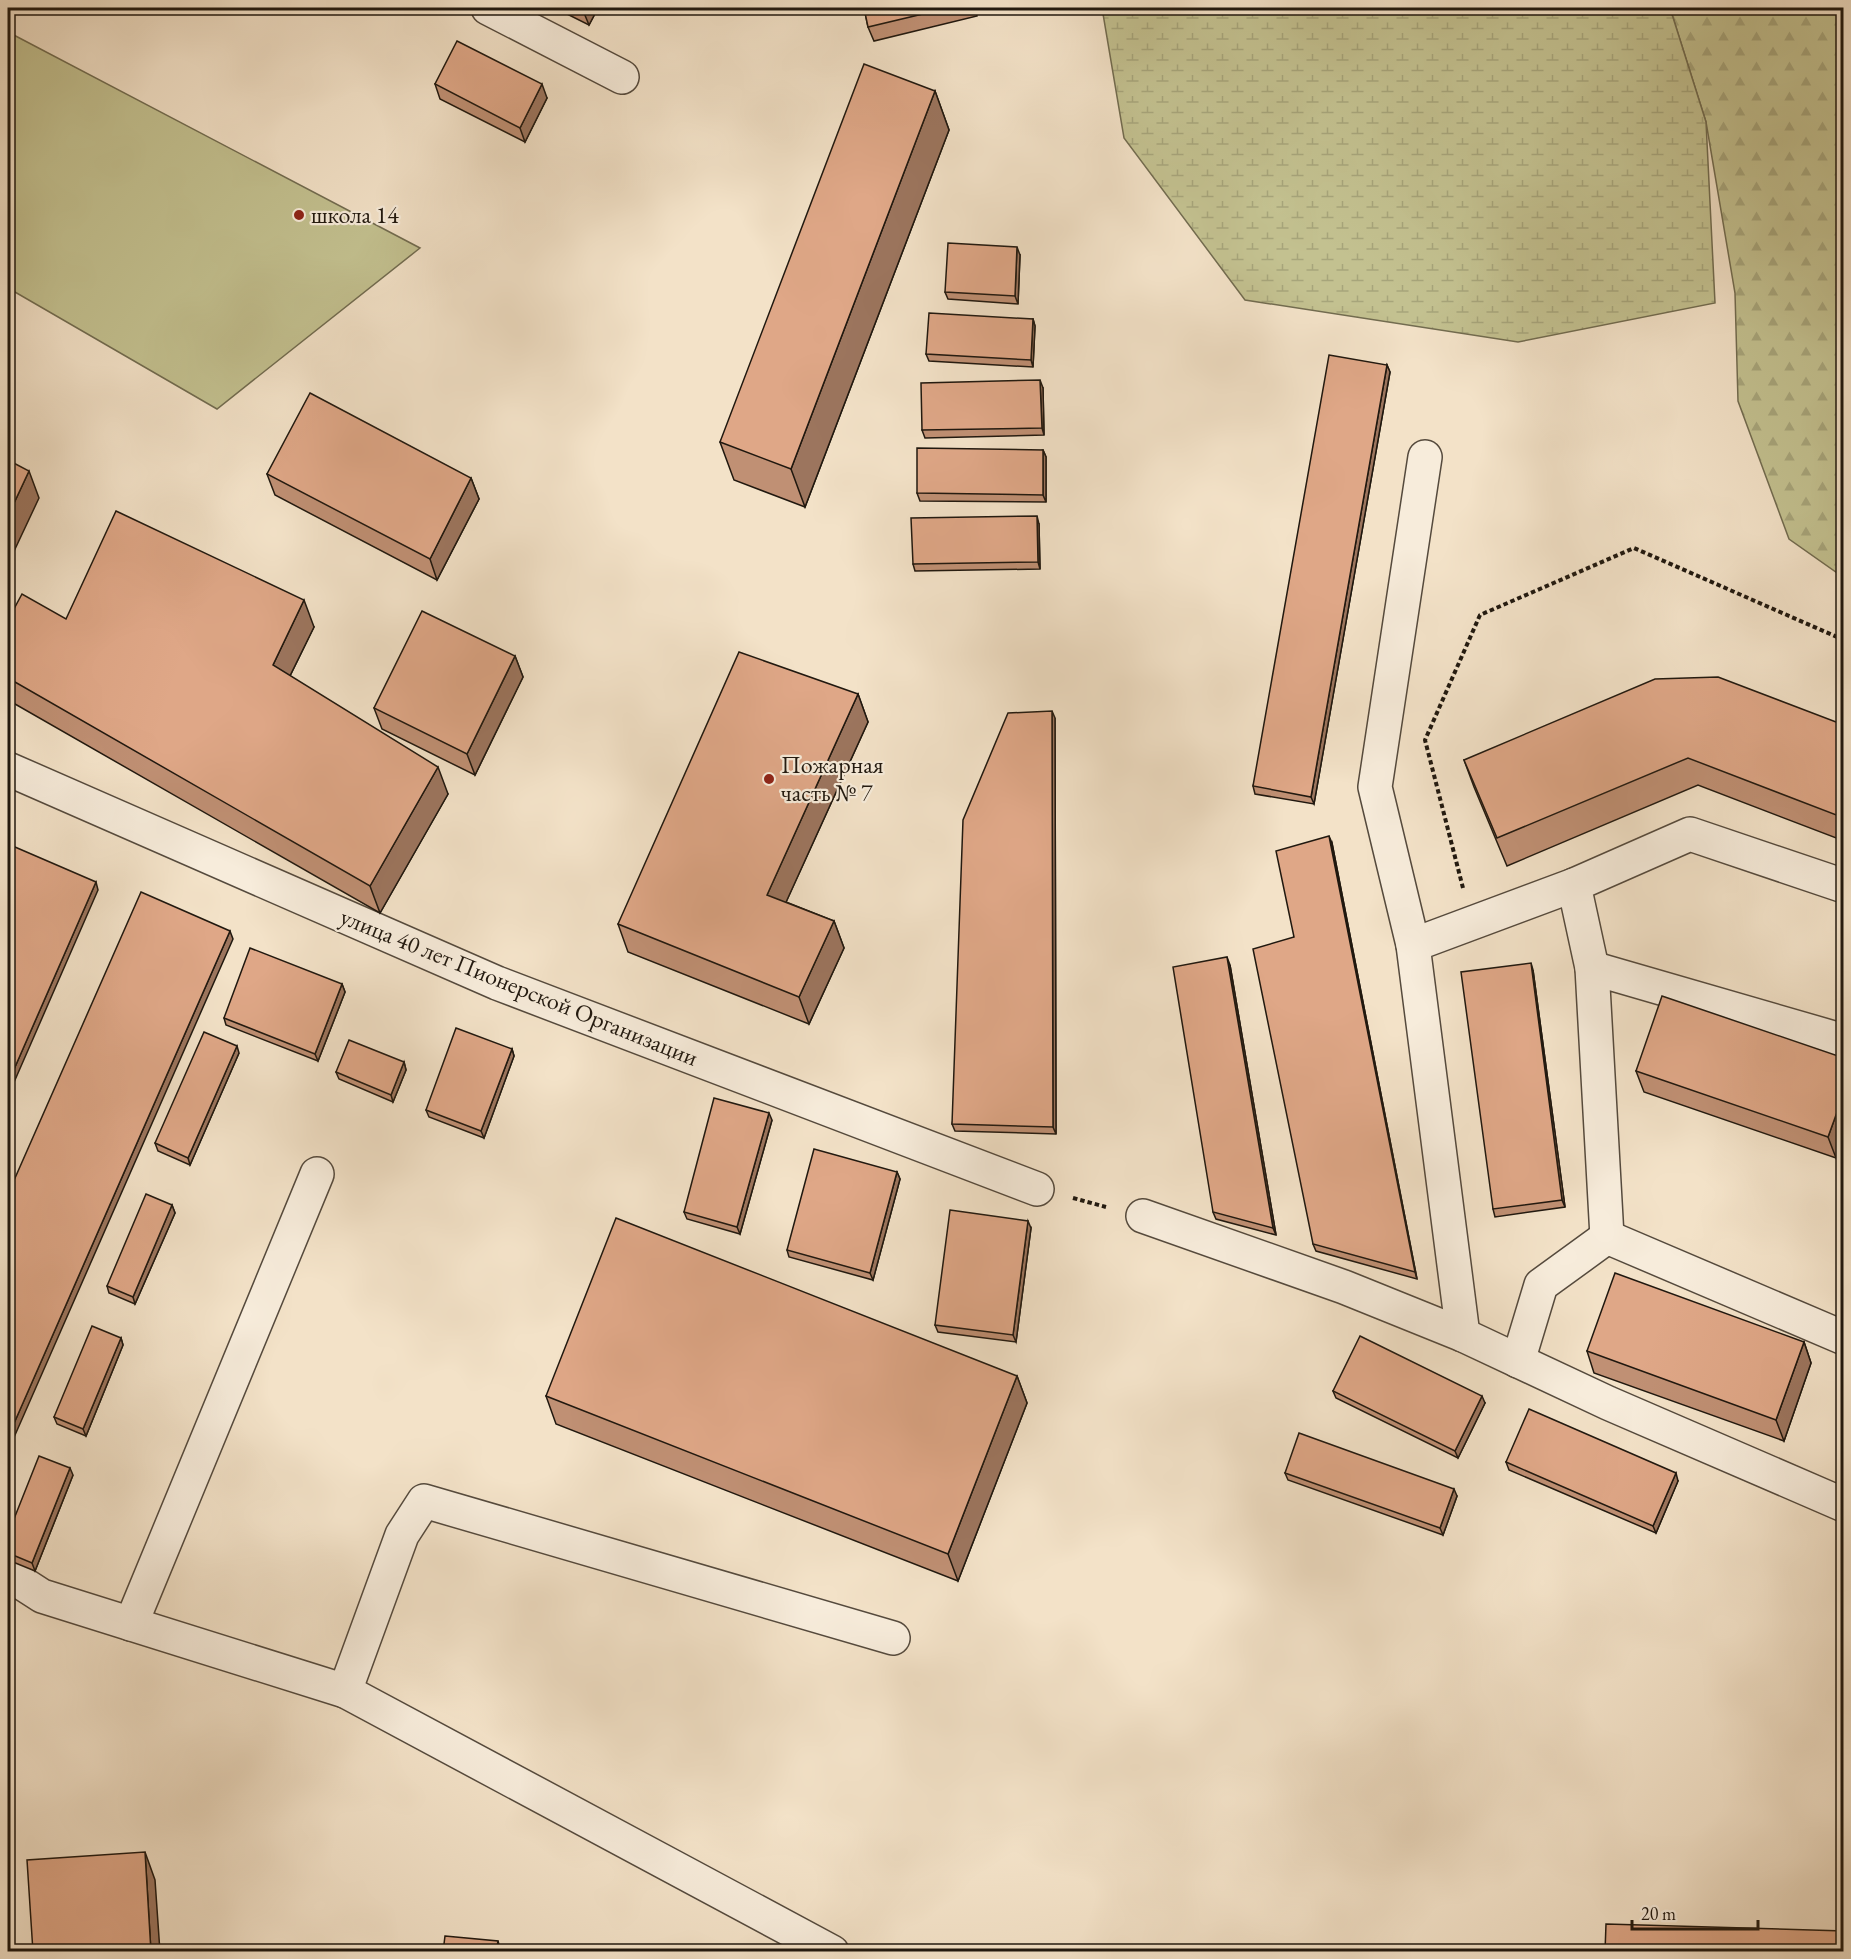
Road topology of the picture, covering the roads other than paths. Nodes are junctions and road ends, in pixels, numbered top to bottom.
1 (488, 8) edge
2 (622, 77) dead end
3 (1425, 458) dead end
4 (8, 769) edge
5 (1574, 885) junction
6 (1844, 886) edge
7 (1413, 945) junction
8 (1592, 968) junction
9 (1844, 1041) edge
10 (317, 1174) dead end
11 (1037, 1189) road end
12 (1143, 1216) road end
13 (1606, 1237) junction
14 (1463, 1335) junction
15 (1844, 1338) edge
16 (1518, 1361) junction
17 (1844, 1504) edge
18 (8, 1574) edge
19 (131, 1624) junction
20 (893, 1638) dead end
21 (345, 1691) junction
22 (832, 1952) edge

1 - 2 street
3 - 7 street
4 - 11 street, улица 40 лет Пионерской Организации
5 - 6 street
5 - 7 street
5 - 8 street
7 - 14 street
8 - 9 street
8 - 13 street
10 - 19 street
12 - 14 street
13 - 15 street
13 - 16 street
14 - 16 street
16 - 17 street
18 - 19 street
19 - 21 street
20 - 21 street
21 - 22 street

